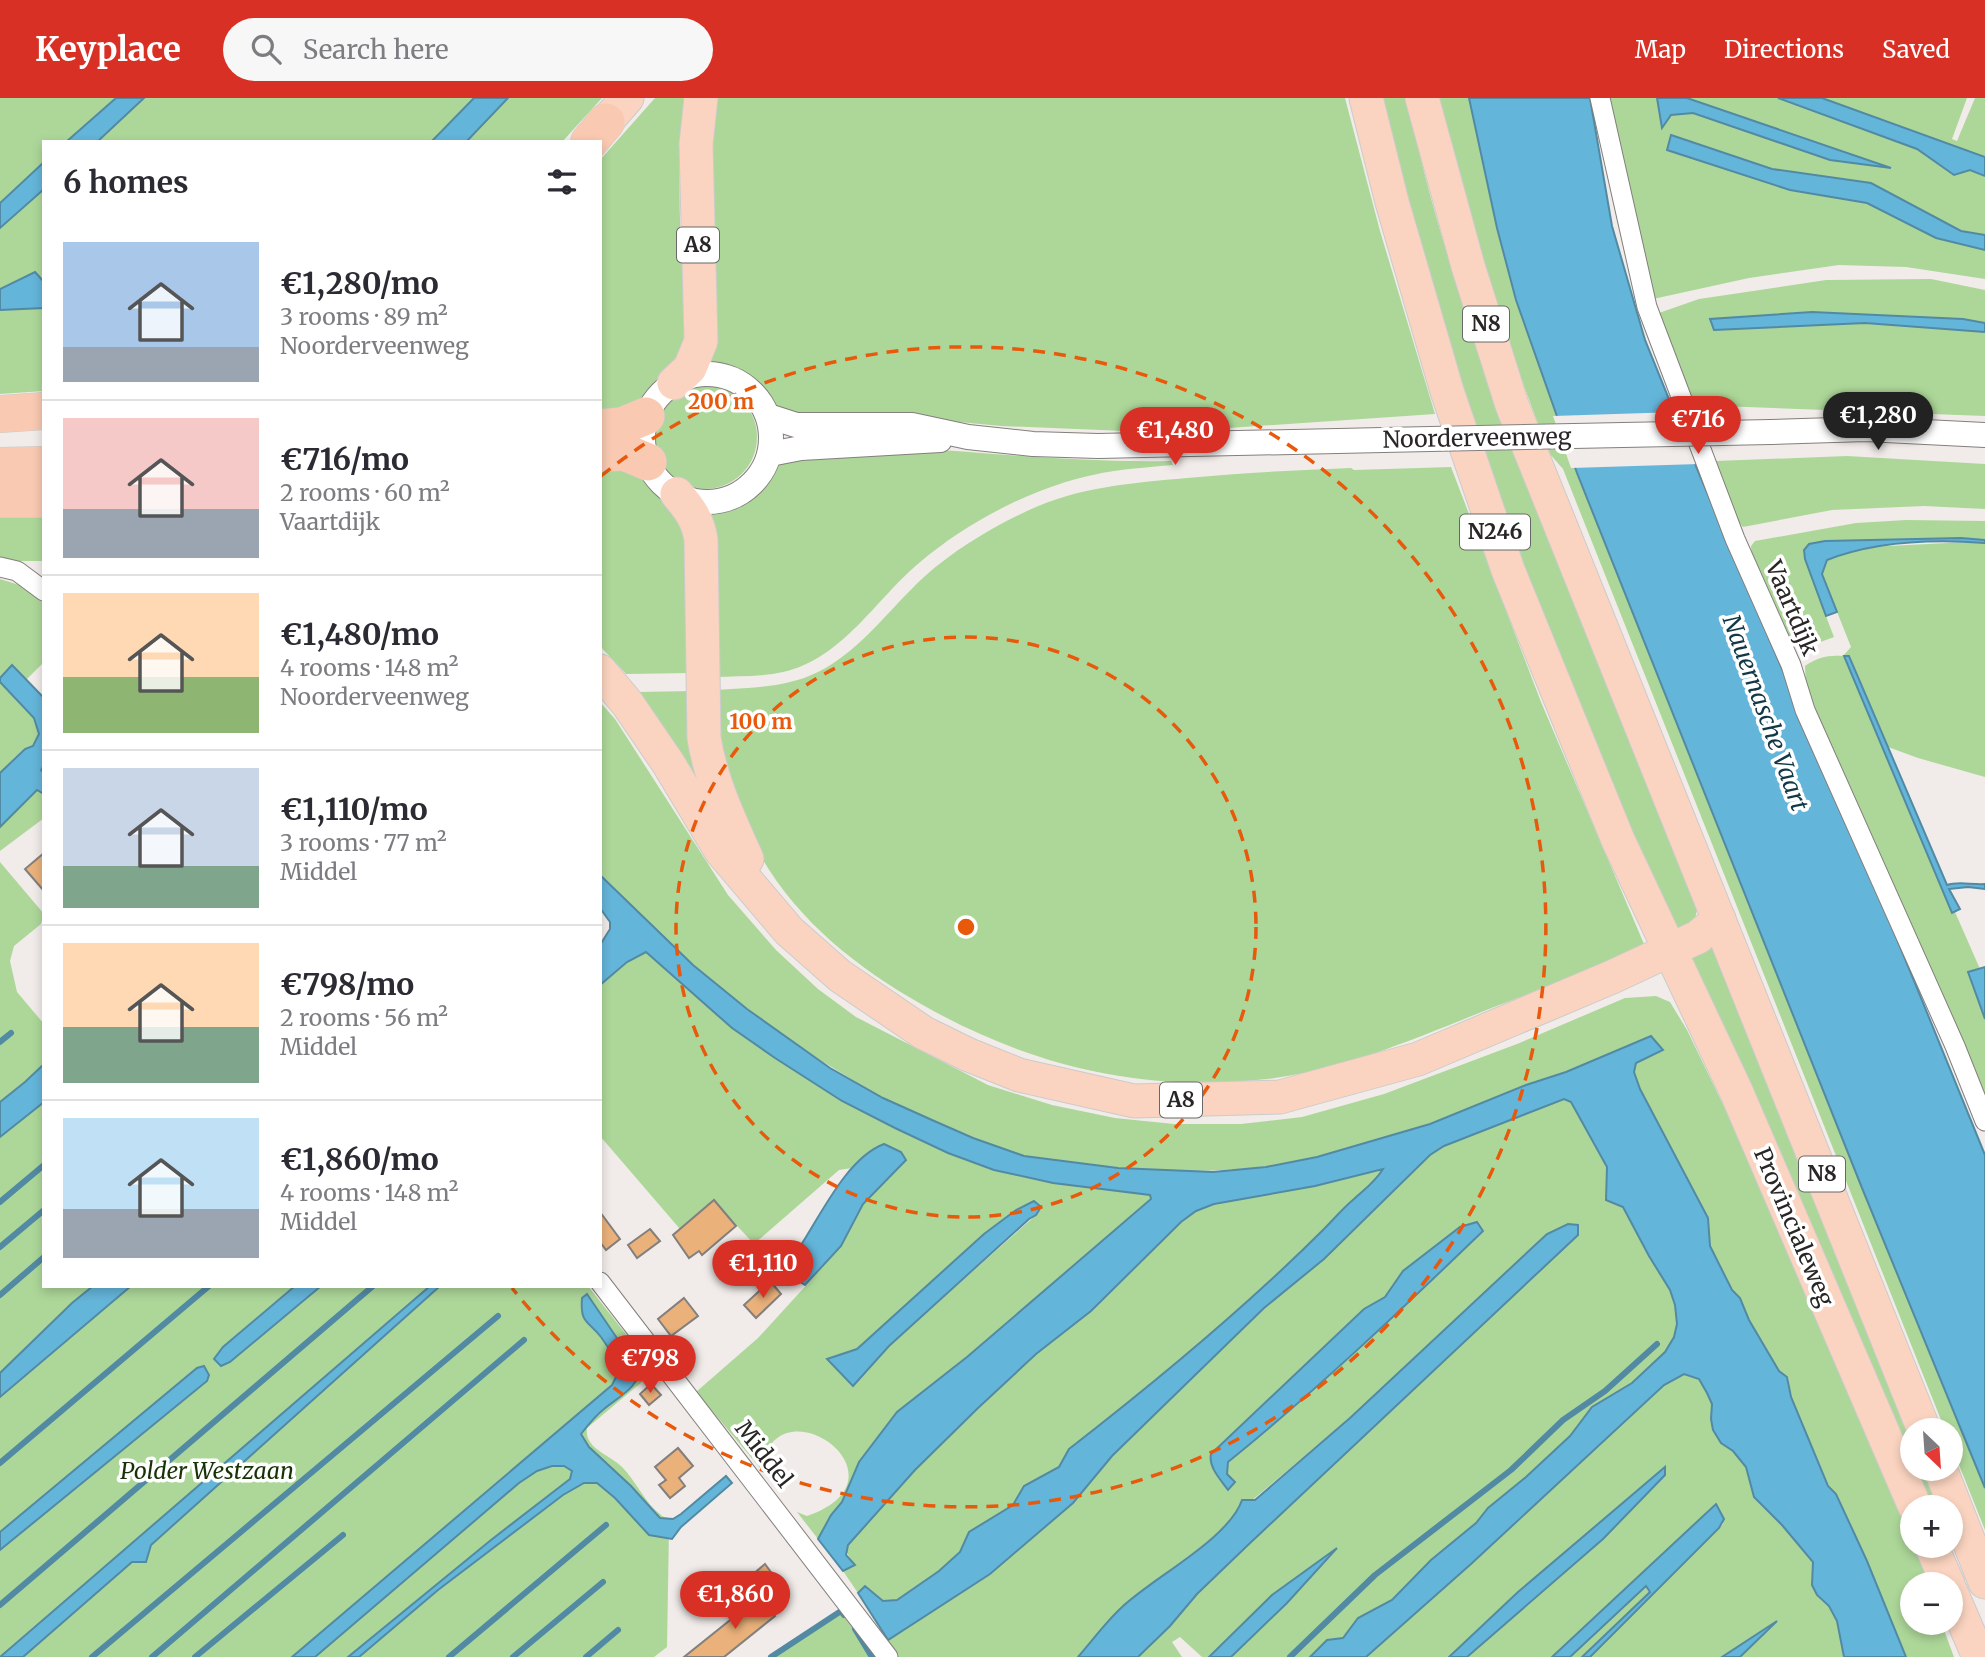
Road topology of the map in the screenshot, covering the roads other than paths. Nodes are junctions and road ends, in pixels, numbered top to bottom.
1 (702, 98) edge
2 (1366, 98) edge
3 (1422, 98) edge
4 (1601, 98) edge
5 (674, 383) junction
6 (42, 411) edge
7 (0, 414) edge
8 (646, 416) junction
9 (768, 416) junction
10 (602, 428) edge
11 (1985, 435) edge
12 (968, 437) junction
13 (0, 440) edge
14 (42, 440) edge
15 (602, 453) edge
16 (770, 454) junction
17 (648, 462) junction
18 (42, 465) edge
19 (0, 466) edge
20 (677, 494) junction
21 (0, 499) edge
22 (42, 499) edge
23 (0, 568) edge
24 (42, 589) edge
25 (602, 673) edge
26 (770, 909) junction
27 (1719, 919) junction
28 (1669, 950) junction
29 (1985, 1121) edge
30 (602, 1285) edge
31 (1919, 1418) edge
32 (1945, 1481) edge
33 (1909, 1495) edge
34 (1985, 1582) edge
35 (1963, 1620) edge
36 (888, 1657) edge
37 (1979, 1657) edge

1 - 5 highway, A8
2 - 28 highway, N246
3 - 27 highway, N8
4 - 29 street, Vaartdijk
5 - 8 street
5 - 9 street
6 - 7 highway
8 - 10 highway
8 - 17 street
9 - 12 street, Noorderveenweg
9 - 16 street
11 - 12 street, Noorderveenweg, bridge
12 - 16 street, Noorderveenweg
13 - 14 highway
15 - 17 highway
16 - 20 street
17 - 20 street
18 - 19 highway
20 - 26 highway, A8
21 - 22 highway
23 - 24 street
25 - 26 highway, A8
26 - 28 highway, A8
27 - 28 highway, A8
27 - 31 highway, Provincialeweg / N8
28 - 33 highway, Provincialeweg / N8
30 - 36 street, Middel
32 - 34 highway
35 - 37 highway

